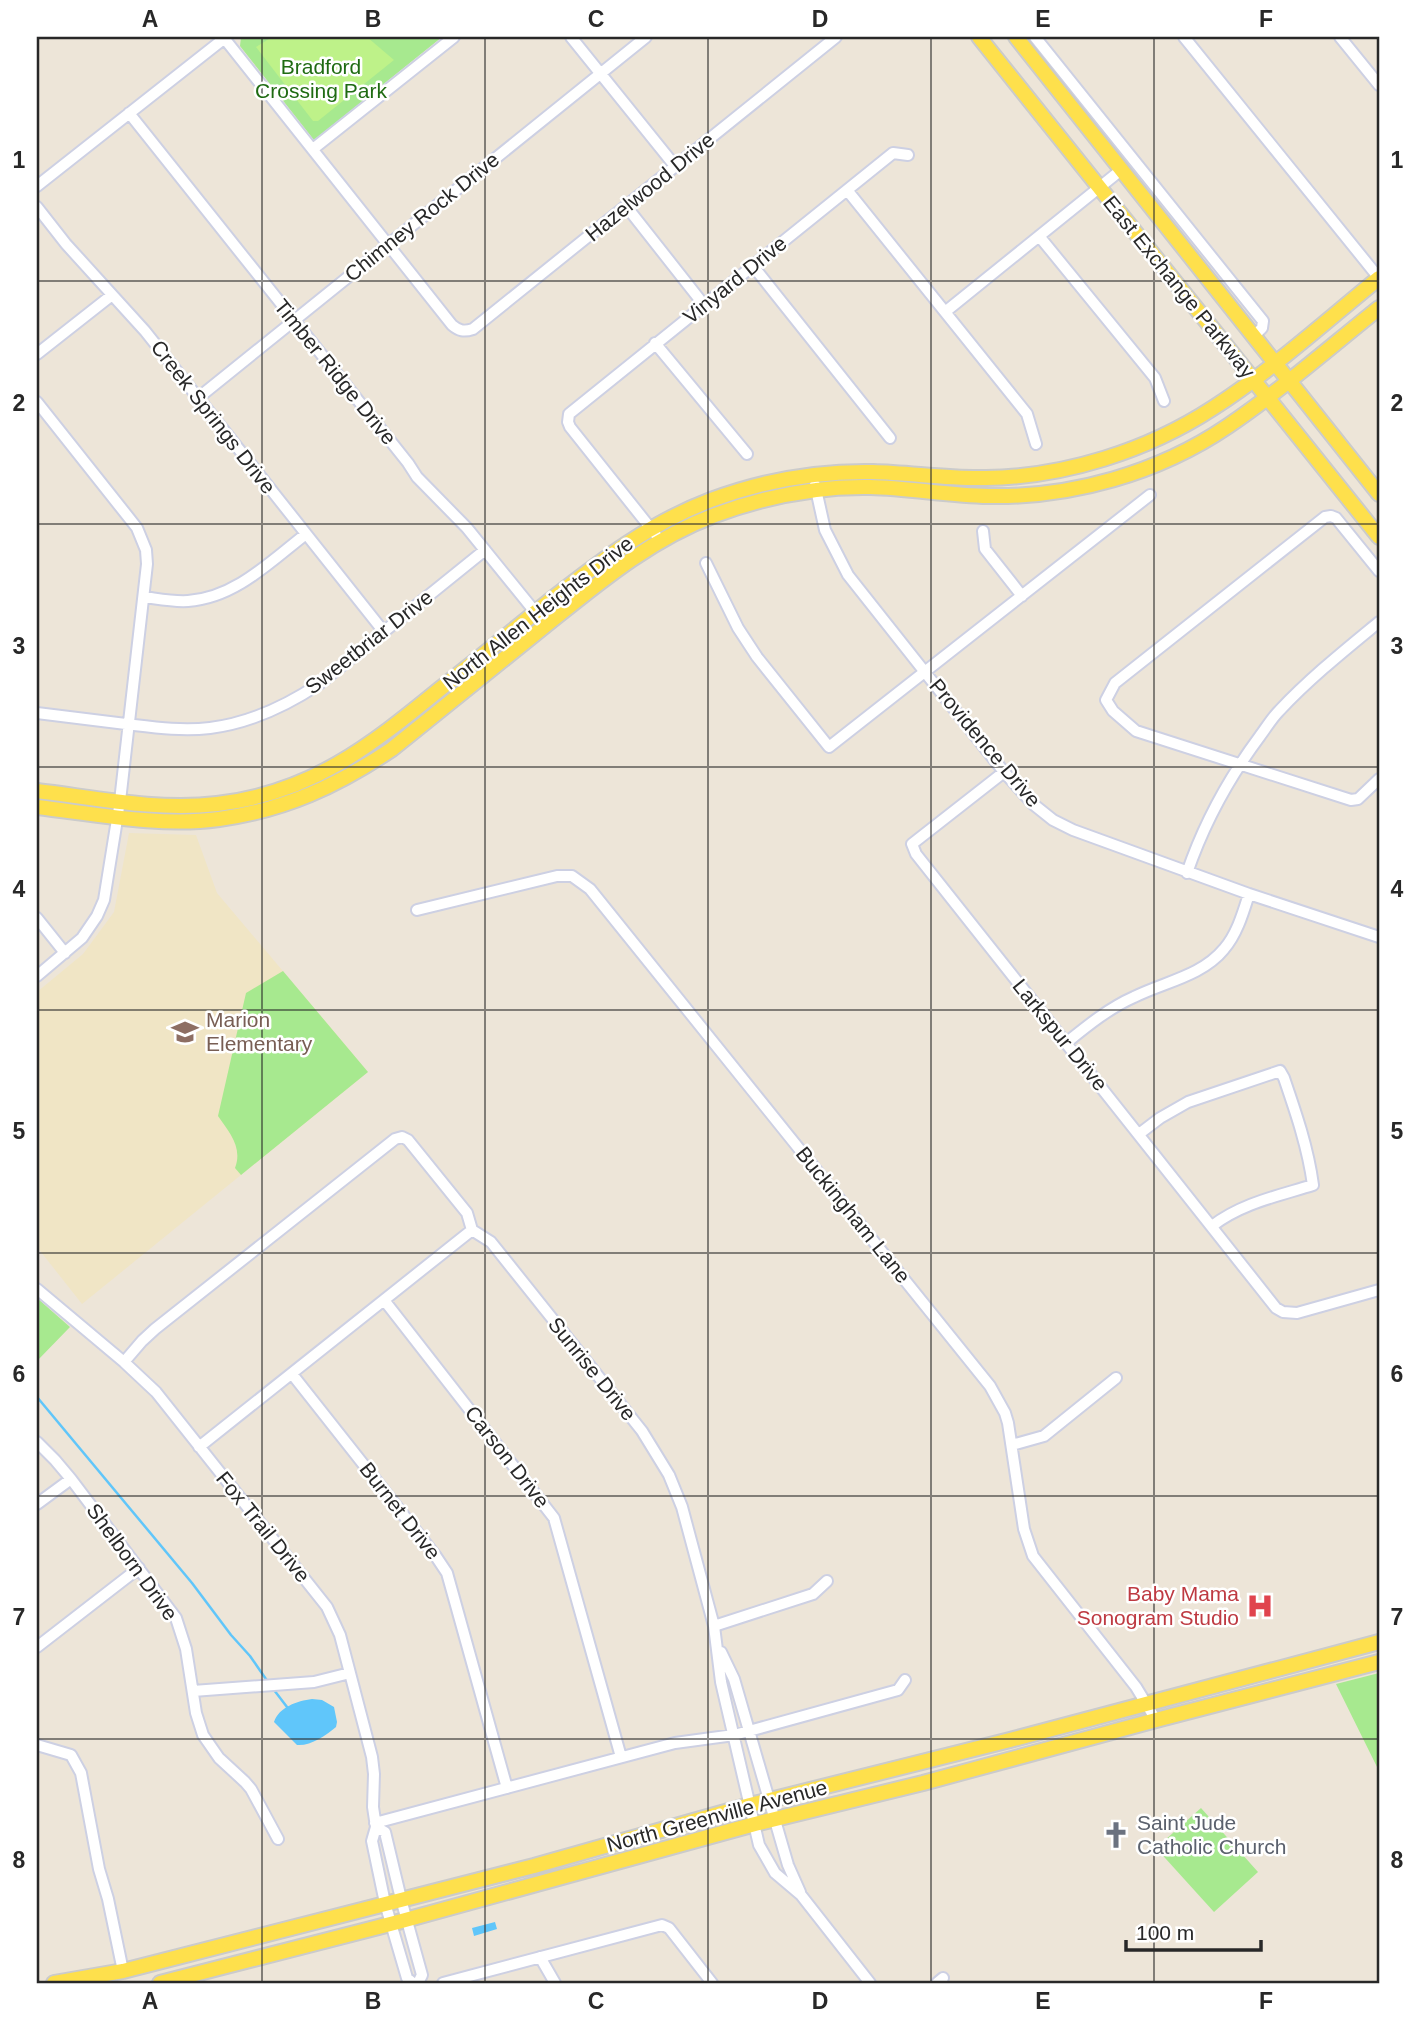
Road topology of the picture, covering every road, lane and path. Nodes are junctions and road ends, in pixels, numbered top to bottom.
1 (225, 37) edge
2 (454, 37) edge
3 (571, 37) edge
4 (646, 37) edge
5 (836, 37) edge
6 (979, 37) edge
7 (1016, 37) edge
8 (1035, 37) edge
9 (1184, 37) edge
10 (1340, 37) edge
11 (601, 73) junction
12 (1379, 85) edge
13 (129, 113) junction
14 (313, 149) junction
15 (908, 155) dead end
16 (675, 166) junction
17 (1121, 170) junction
18 (37, 186) edge
19 (1099, 188) junction
20 (847, 190) junction
21 (626, 206) junction
22 (37, 207) edge
23 (1039, 236) junction
24 (388, 245) junction
25 (753, 266) junction
26 (1379, 278) edge
27 (112, 295) junction
28 (704, 304) junction
29 (1379, 308) edge
30 (945, 312) junction
31 (294, 321) junction
32 (1253, 337) junction
33 (655, 343) junction
34 (37, 354) edge
35 (1275, 363) junction
36 (1252, 379) junction
37 (1289, 380) junction
38 (1267, 397) junction
39 (198, 398) junction
40 (1164, 401) dead end
41 (37, 402) edge
42 (890, 438) dead end
43 (1036, 444) dead end
44 (747, 454) dead end
45 (814, 474) junction
46 (815, 490) junction
47 (1379, 494) edge
48 (1150, 495) dead end
49 (650, 528) junction
50 (983, 531) dead end
51 (306, 534) junction
52 (1379, 537) edge
53 (660, 540) junction
54 (485, 550) junction
55 (706, 563) dead end
56 (1379, 571) edge
57 (1022, 596) junction
58 (144, 597) junction
59 (535, 613) junction
60 (1379, 622) edge
61 (545, 625) junction
62 (384, 632) junction
63 (925, 672) junction
64 (37, 713) edge
65 (128, 724) junction
66 (1240, 764) junction
67 (1004, 772) junction
68 (1379, 779) edge
69 (37, 791) edge
70 (120, 801) junction
71 (37, 807) edge
72 (118, 817) junction
73 (1187, 873) junction
74 (1249, 894) junction
75 (417, 910) dead end
76 (37, 918) edge
77 (1379, 937) edge
78 (65, 954) junction
79 (37, 976) edge
80 (1066, 1043) junction
81 (1139, 1134) junction
82 (1212, 1226) junction
83 (472, 1230) junction
84 (37, 1289) edge
85 (1379, 1290) edge
86 (384, 1300) junction
87 (124, 1362) junction
88 (292, 1374) junction
89 (1115, 1378) dead end
90 (37, 1442) edge
91 (1013, 1445) junction
92 (199, 1447) junction
93 (71, 1479) junction
94 (37, 1504) edge
95 (139, 1568) junction
96 (827, 1581) dead end
97 (714, 1626) junction
98 (716, 1641) junction
99 (1379, 1642) edge
100 (37, 1647) edge
101 (1379, 1662) edge
102 (350, 1673) junction
103 (905, 1680) dead end
104 (192, 1691) junction
105 (1146, 1704) junction
106 (1156, 1720) junction
107 (749, 1731) junction
108 (733, 1735) junction
109 (37, 1745) edge
110 (621, 1757) junction
111 (917, 1764) junction
112 (923, 1783) junction
113 (507, 1788) junction
114 (769, 1800) junction
115 (750, 1805) junction
116 (775, 1819) junction
117 (376, 1825) junction
118 (755, 1825) junction
119 (278, 1839) dead end
120 (801, 1895) junction
121 (401, 1899) junction
122 (385, 1903) junction
123 (406, 1919) junction
124 (391, 1923) junction
125 (540, 1957) junction
126 (125, 1977) edge
127 (54, 1983) edge
128 (160, 1983) edge
129 (415, 1983) edge
130 (443, 1983) edge
131 (555, 1983) edge
132 (712, 1983) edge
133 (870, 1983) edge

1 - 13 street
1 - 14 street
2 - 14 street
3 - 11 street
4 - 11 street, Chimney Rock Drive
5 - 16 street, Hazelwood Drive
6 - 19 main road, East Exchange Parkway
7 - 17 main road, East Exchange Parkway
8 - 32 street, East Exchange Parkway
9 - 26 street
10 - 12 street
11 - 16 street
11 - 24 street, Chimney Rock Drive
13 - 18 street
13 - 31 street, Timber Ridge Drive
14 - 24 street
15 - 20 street, Vinyard Drive
16 - 21 street, Hazelwood Drive
17 - 19 street
17 - 32 main road, East Exchange Parkway
19 - 23 street
19 - 36 main road, East Exchange Parkway
20 - 25 street, Vinyard Drive
20 - 30 street
21 - 24 street, Hazelwood Drive
21 - 28 street
22 - 27 street, Creek Springs Drive
23 - 30 street
23 - 40 street
24 - 31 street, Chimney Rock Drive
25 - 28 street, Vinyard Drive
25 - 42 street
26 - 35 main road, North Allen Heights Drive
27 - 34 street
27 - 39 street, Creek Springs Drive
28 - 33 street, Vinyard Drive
29 - 37 main road, North Allen Heights Drive
30 - 43 street
31 - 39 street, Chimney Rock Drive
31 - 54 street, Timber Ridge Drive
32 - 35 main road, East Exchange Parkway
33 - 44 street
33 - 49 street, Vinyard Drive
35 - 36 main road, North Allen Heights Drive
35 - 37 main road, East Exchange Parkway
36 - 38 main road, East Exchange Parkway
36 - 45 main road, North Allen Heights Drive
37 - 38 main road, North Allen Heights Drive
37 - 47 main road, East Exchange Parkway
38 - 46 main road, North Allen Heights Drive
38 - 52 main road, East Exchange Parkway
39 - 51 street, Creek Springs Drive
41 - 58 street
45 - 46 street, Providence Drive
45 - 49 main road, North Allen Heights Drive
46 - 53 main road, North Allen Heights Drive
46 - 63 street, Providence Drive
48 - 57 street
49 - 53 street
49 - 59 main road, North Allen Heights Drive
50 - 57 street
51 - 58 street
51 - 62 street, Creek Springs Drive
53 - 61 main road, North Allen Heights Drive
54 - 59 street, Timber Ridge Drive
54 - 62 street, Sweetbriar Drive
55 - 63 street
56 - 66 street
57 - 63 street
58 - 65 street
59 - 61 street, Timber Ridge Drive
59 - 70 main road, North Allen Heights Drive
60 - 66 street
61 - 72 main road, North Allen Heights Drive
62 - 65 street, Sweetbriar Drive
63 - 67 street, Providence Drive
64 - 65 street, Sweetbriar Drive
65 - 70 street
66 - 68 street
66 - 73 street
67 - 73 street, Providence Drive
67 - 80 street, Larkspur Drive
69 - 70 main road, North Allen Heights Drive
70 - 72 street
71 - 72 main road, North Allen Heights Drive
72 - 78 street
73 - 74 street, Providence Drive
74 - 77 street, Providence Drive
74 - 80 street
75 - 91 street, Buckingham Lane
76 - 78 street
78 - 79 street
80 - 81 street, Larkspur Drive
81 - 82 street, Larkspur Drive
81 - 82 street
82 - 85 street, Larkspur Drive
83 - 86 street
83 - 87 street, Sunrise Drive
83 - 97 street, Sunrise Drive
84 - 87 street, Fox Trail Drive
86 - 88 street
86 - 110 street, Carson Drive
87 - 92 street, Fox Trail Drive
88 - 92 street
88 - 113 street, Burnet Drive
89 - 91 street
90 - 93 street, Shelborn Drive
91 - 105 street, Buckingham Lane
92 - 102 street, Fox Trail Drive
93 - 94 street
93 - 95 street, Shelborn Drive
95 - 100 street
95 - 104 street, Shelborn Drive
96 - 97 street
97 - 98 street, Sunrise Drive
98 - 107 street, Sunrise Drive
98 - 108 street, Sunrise Drive
99 - 105 main road, North Greenville Avenue
101 - 106 main road, North Greenville Avenue
102 - 104 street
102 - 117 street, Fox Trail Drive
103 - 107 street
104 - 119 street, Shelborn Drive
105 - 106 street, Buckingham Lane
105 - 111 main road, North Greenville Avenue
106 - 112 main road, North Greenville Avenue
107 - 108 street
107 - 114 street, Sunrise Drive
108 - 110 street
108 - 115 street, Sunrise Drive
109 - 126 street
110 - 113 street
111 - 112 main road
111 - 114 main road, North Greenville Avenue
112 - 116 main road, North Greenville Avenue
113 - 117 street
114 - 115 main road, North Greenville Avenue
114 - 116 street, Sunrise Drive
115 - 118 street, Sunrise Drive
115 - 121 main road, North Greenville Avenue
116 - 118 main road, North Greenville Avenue
116 - 120 street, Sunrise Drive
117 - 121 street, Fox Trail Drive
117 - 122 street, Fox Trail Drive
118 - 120 street, Sunrise Drive
118 - 123 main road, North Greenville Avenue
120 - 133 street, Sunrise Drive
121 - 122 main road, North Greenville Avenue
121 - 123 street, Fox Trail Drive
122 - 124 street, Fox Trail Drive
122 - 126 main road, North Greenville Avenue
123 - 124 main road, North Greenville Avenue
123 - 129 street, Fox Trail Drive
124 - 128 main road, North Greenville Avenue
124 - 129 street, Fox Trail Drive
125 - 130 street
125 - 131 street
125 - 132 street
126 - 127 main road, North Greenville Avenue

